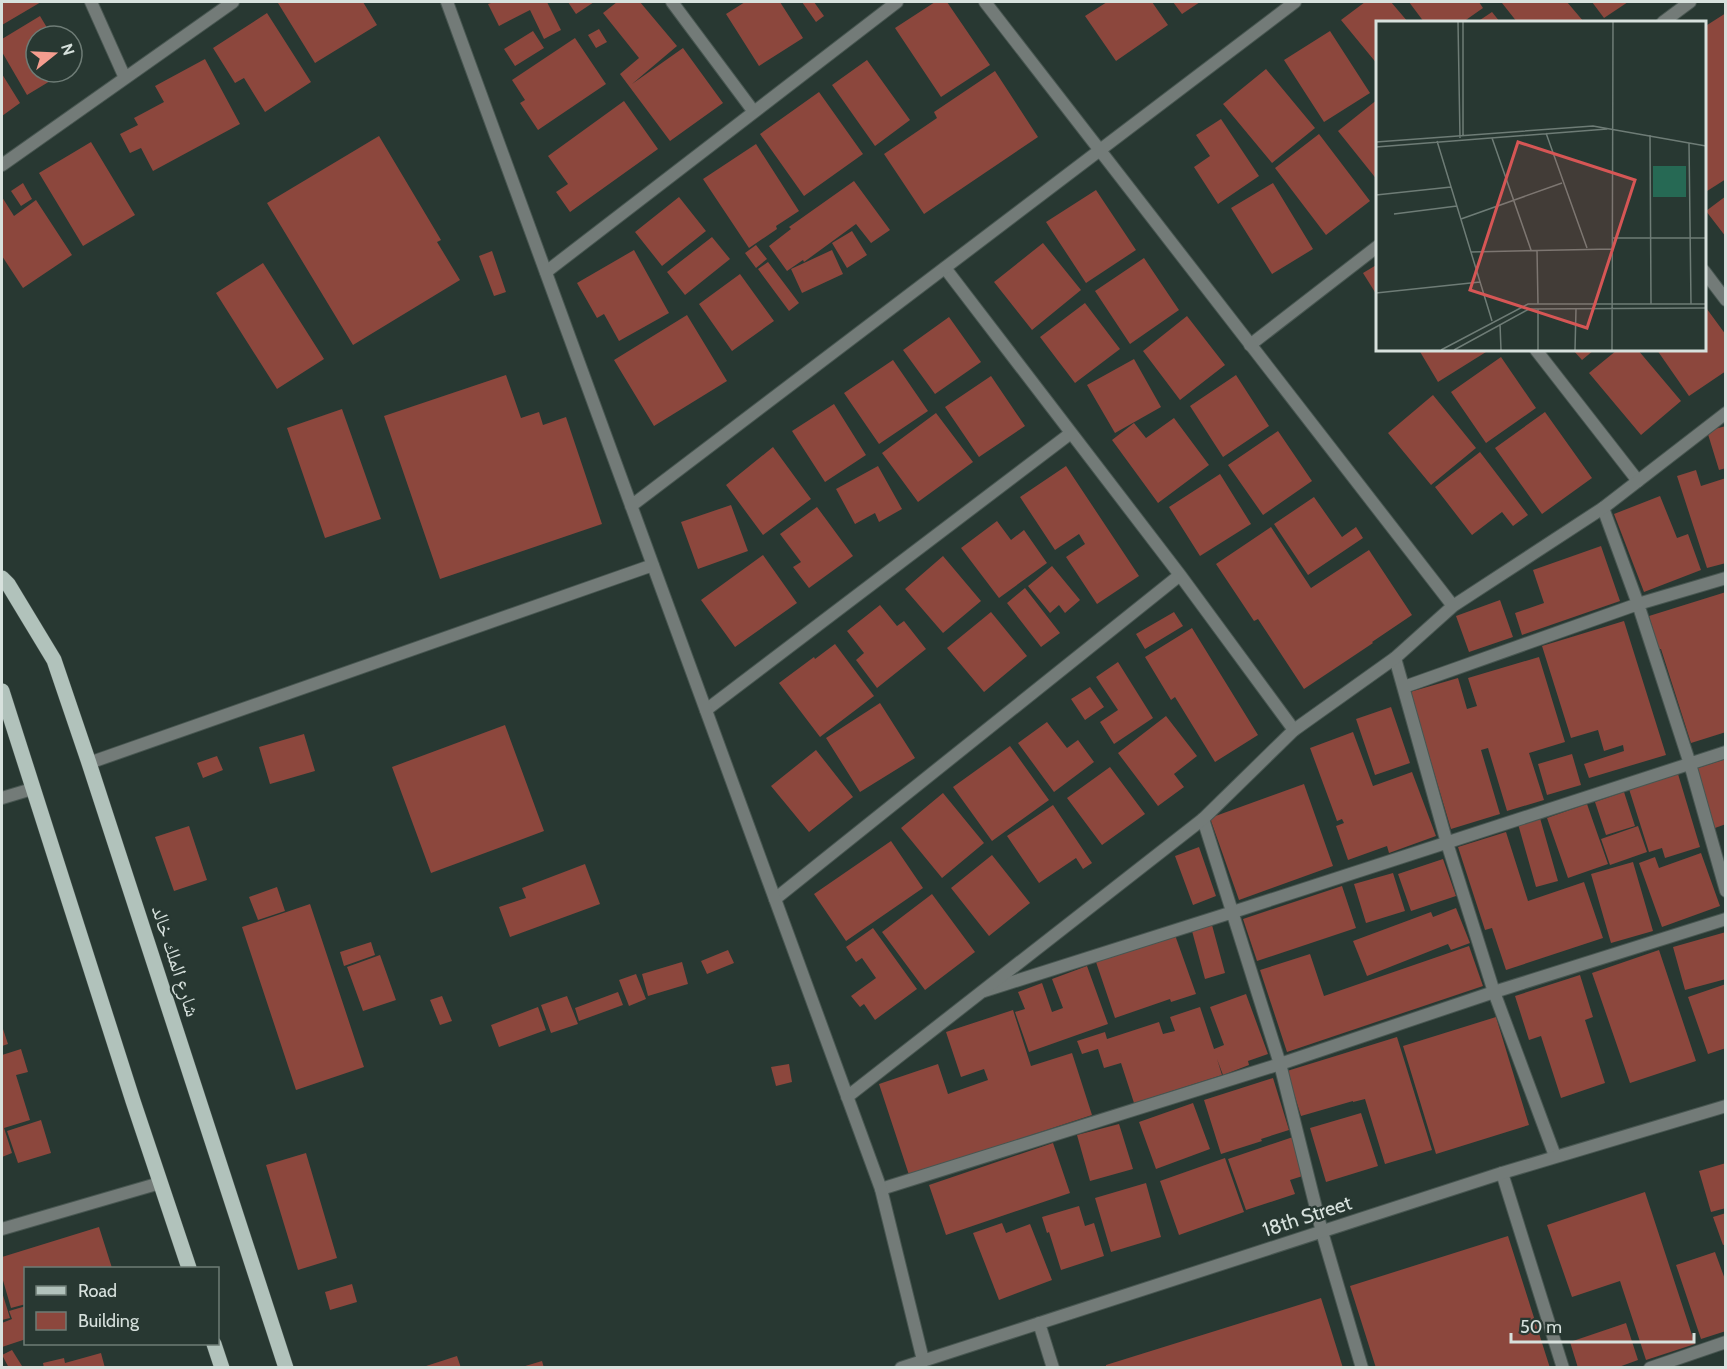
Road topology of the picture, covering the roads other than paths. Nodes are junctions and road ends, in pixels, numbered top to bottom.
1 (91, 2) edge
2 (233, 2) edge
3 (447, 2) edge
4 (672, 2) edge
5 (897, 2) edge
6 (985, 2) edge
7 (1295, 2) edge
8 (1690, 2) edge
9 (1664, 21) edge
10 (126, 78) junction
11 (754, 112) junction
12 (1100, 150) junction
13 (2, 165) edge
14 (1376, 247) edge
15 (945, 268) junction
16 (546, 272) junction
17 (1706, 274) edge
18 (1725, 300) edge
19 (1250, 345) junction
20 (1537, 351) edge
21 (1725, 413) edge
22 (1071, 433) junction
23 (1638, 481) junction
24 (632, 506) junction
25 (1603, 508) junction
26 (653, 566) junction
27 (1180, 575) junction
28 (2, 578) edge
29 (1725, 578) edge
30 (1638, 604) junction
31 (1453, 606) junction
32 (1395, 658) junction
33 (1404, 687) junction
34 (2, 692) edge
35 (706, 711) junction
36 (1294, 730) junction
37 (1725, 752) edge
38 (89, 762) junction
39 (1690, 764) junction
40 (32, 789) junction
41 (2, 798) edge
42 (1203, 819) junction
43 (1447, 843) junction
44 (1725, 891) edge
45 (775, 899) junction
46 (1233, 912) junction
47 (1725, 919) edge
48 (982, 992) junction
49 (1494, 993) junction
50 (1280, 1064) junction
51 (847, 1097) junction
52 (1725, 1106) edge
53 (1555, 1156) junction
54 (1502, 1173) junction
55 (160, 1183) junction
56 (881, 1189) junction
57 (2, 1229) edge
58 (1322, 1232) junction
59 (188, 1267) edge
60 (1039, 1323) junction
61 (1725, 1342) edge
62 (214, 1345) edge
63 (923, 1360) junction
64 (220, 1367) edge
65 (286, 1368) edge
66 (901, 1368) edge
67 (1053, 1368) edge
68 (1362, 1368) edge
69 (1563, 1368) edge
70 (1650, 1368) edge

1 - 10 street
2 - 10 street
3 - 16 street
4 - 11 street
5 - 11 street
6 - 12 street
7 - 12 street
8 - 9 street
10 - 13 street
11 - 16 street
12 - 15 street
12 - 19 street
14 - 19 street
15 - 22 street
15 - 24 street
16 - 24 street
17 - 18 street
19 - 31 street
20 - 23 street
21 - 23 street
22 - 27 street
22 - 35 street
23 - 25 street
24 - 26 street
25 - 30 street
25 - 31 street
26 - 35 street
26 - 38 street
27 - 36 street
27 - 45 street
28 - 38 main road, شارع الملك خالد
29 - 30 street
30 - 33 street
30 - 39 street
31 - 32 street
32 - 33 street
32 - 36 street
33 - 43 street
34 - 40 main road
35 - 45 street
36 - 42 street
37 - 39 street
38 - 65 main road, شارع الملك خالد
39 - 43 street
39 - 44 street
40 - 41 street
40 - 55 main road
42 - 46 street
42 - 48 street
43 - 46 street
43 - 49 street
45 - 51 street
46 - 48 street
46 - 50 street
47 - 49 street
48 - 51 street
49 - 50 street
49 - 53 street
50 - 56 street
50 - 58 street
51 - 56 street
52 - 53 street, 18th Street
53 - 54 street, 18th Street
54 - 58 street, 18th Street
54 - 69 street
55 - 57 street
55 - 59 main road
56 - 63 street
58 - 60 street, 18th Street
58 - 68 street
60 - 63 street, 18th Street
60 - 67 street
61 - 70 street
62 - 64 main road
63 - 66 street, 18th Street

